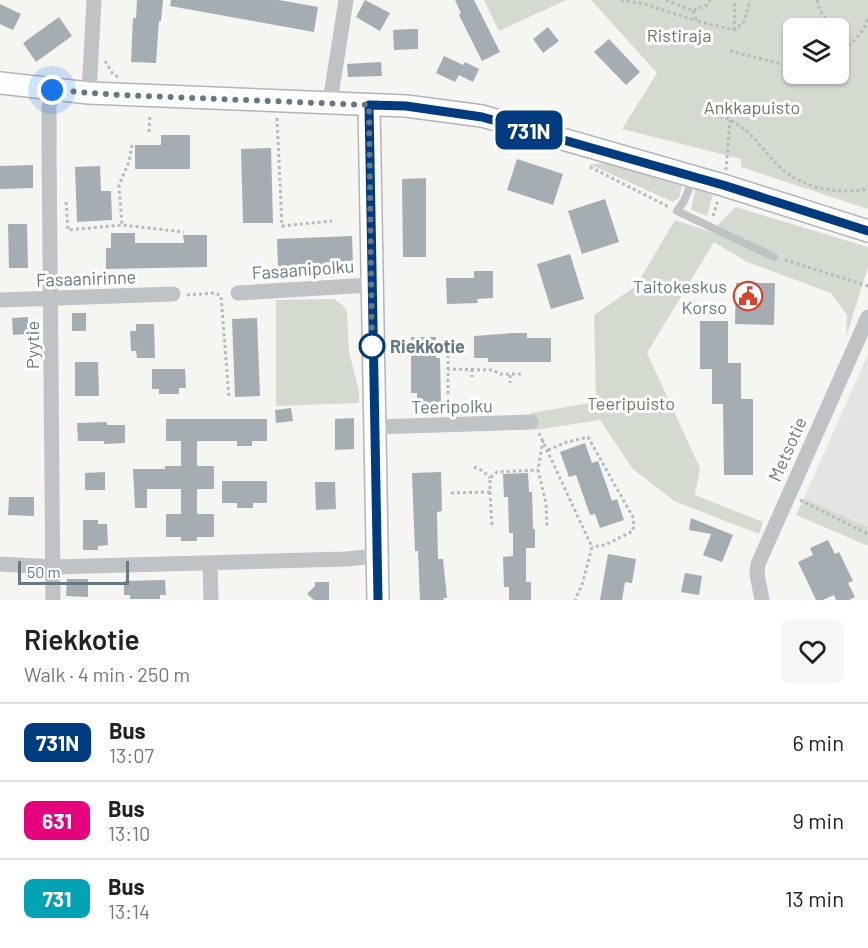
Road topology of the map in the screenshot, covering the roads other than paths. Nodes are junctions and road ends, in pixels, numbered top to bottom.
1 (94, 0) edge
2 (346, 0) edge
3 (0, 82) edge
4 (52, 90) junction
5 (89, 93) junction
6 (330, 102) junction
7 (369, 105) junction
8 (694, 177) junction
9 (868, 231) edge
10 (774, 257) road end
11 (371, 285) junction
12 (237, 293) dead end
13 (173, 294) road end
14 (51, 299) junction
15 (0, 300) edge
16 (868, 318) edge
17 (531, 422) road end
18 (374, 427) junction
19 (377, 556) junction
20 (210, 563) junction
21 (0, 564) edge
22 (53, 567) junction
23 (53, 600) edge
24 (211, 600) edge
25 (378, 600) edge
26 (762, 600) edge

1 - 5 street
2 - 6 street
3 - 4 main road
4 - 5 main road
4 - 14 street, Pyytie
5 - 6 main road
6 - 7 main road
7 - 8 main road
7 - 11 main road
8 - 9 main road
8 - 10 lane
11 - 12 street, Fasaanipolku
11 - 18 main road
13 - 14 street, Fasaanirinne
14 - 15 street, Fasaanirinne
14 - 22 street, Pyytie
16 - 26 street, Metsotie
17 - 18 street, Teeripolku
18 - 19 main road
19 - 20 street
19 - 25 main road
20 - 22 street
20 - 24 street
21 - 22 street
22 - 23 street, Pyytie

